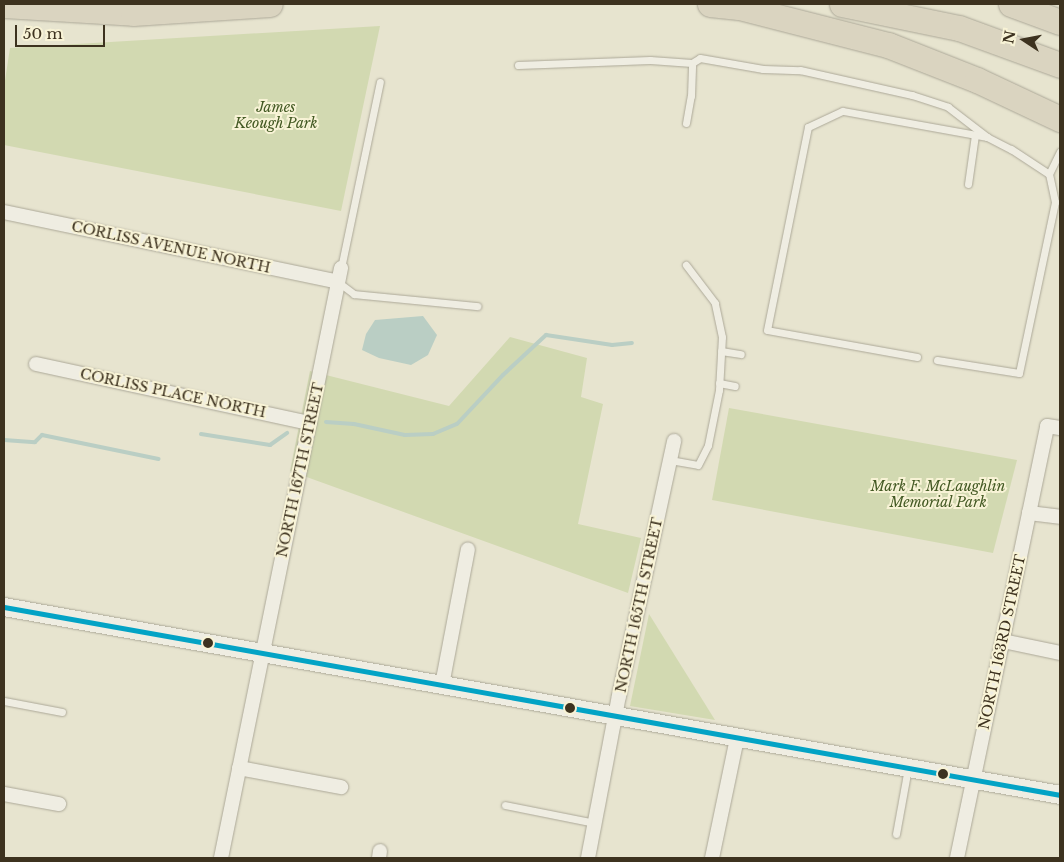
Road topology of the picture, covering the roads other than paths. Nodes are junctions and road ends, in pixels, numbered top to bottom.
1 (270, 4) edge
2 (710, 4) edge
3 (842, 4) edge
4 (1011, 4) edge
5 (4, 5) edge
6 (1060, 22) edge
7 (692, 63) junction
8 (518, 65) dead end
9 (1060, 65) edge
10 (380, 82) dead end
11 (1060, 119) edge
12 (686, 124) dead end
13 (975, 135) junction
14 (987, 137) junction
15 (1060, 151) edge
16 (1049, 174) junction
17 (968, 184) dead end
18 (4, 212) edge
19 (686, 265) dead end
20 (341, 268) joint
21 (338, 282) junction
22 (477, 306) dead end
23 (721, 350) junction
24 (741, 354) dead end
25 (916, 357) dead end
26 (937, 360) dead end
27 (36, 364) dead end
28 (719, 383) junction
29 (735, 386) dead end
30 (310, 423) junction
31 (1054, 427) edge
32 (674, 441) dead end
33 (670, 460) junction
34 (1029, 513) junction
35 (1060, 518) edge
36 (468, 549) dead end
37 (4, 607) edge
38 (1003, 641) junction
39 (1060, 653) edge
40 (261, 654) junction
41 (442, 685) junction
42 (4, 701) edge
43 (62, 712) dead end
44 (615, 717) junction
45 (737, 738) junction
46 (239, 768) junction
47 (908, 768) junction
48 (973, 779) junction
49 (341, 787) dead end
50 (4, 794) edge
51 (1060, 795) edge
52 (58, 804) dead end
53 (505, 805) dead end
54 (595, 823) junction
55 (896, 834) dead end
56 (221, 858) edge
57 (588, 858) edge
58 (712, 858) edge
59 (957, 858) edge

1 - 5 highway
2 - 11 highway
3 - 9 highway
4 - 6 highway
7 - 8 lane
7 - 12 lane
7 - 14 lane
10 - 20 lane, NORTH 167TH STREET
13 - 14 lane
13 - 17 lane
13 - 25 lane
14 - 16 lane
15 - 16 lane
16 - 26 lane
18 - 21 street, CORLISS AVENUE NORTH
19 - 23 lane
20 - 21 street, NORTH 167TH STREET
21 - 22 lane
21 - 30 street, NORTH 167TH STREET
23 - 24 lane
23 - 28 lane
27 - 30 street, CORLISS PLACE NORTH
28 - 29 lane
28 - 33 lane
30 - 40 street, NORTH 167TH STREET
31 - 34 street, NORTH 163RD STREET
32 - 33 street, NORTH 165TH STREET
33 - 44 street, NORTH 165TH STREET
34 - 35 street
34 - 38 street, NORTH 163RD STREET
36 - 41 street
37 - 40 street
38 - 39 street
38 - 48 street, NORTH 163RD STREET
40 - 41 street
40 - 46 street, NORTH 167TH STREET
41 - 44 street
42 - 43 lane
44 - 45 street
44 - 54 street, NORTH 165TH STREET
45 - 47 street
45 - 58 street
46 - 49 street
46 - 56 street, NORTH 167TH STREET
47 - 48 street
47 - 55 lane
48 - 51 street
48 - 59 street, NORTH 163RD STREET
50 - 52 street
53 - 54 lane
54 - 57 street, NORTH 165TH STREET

